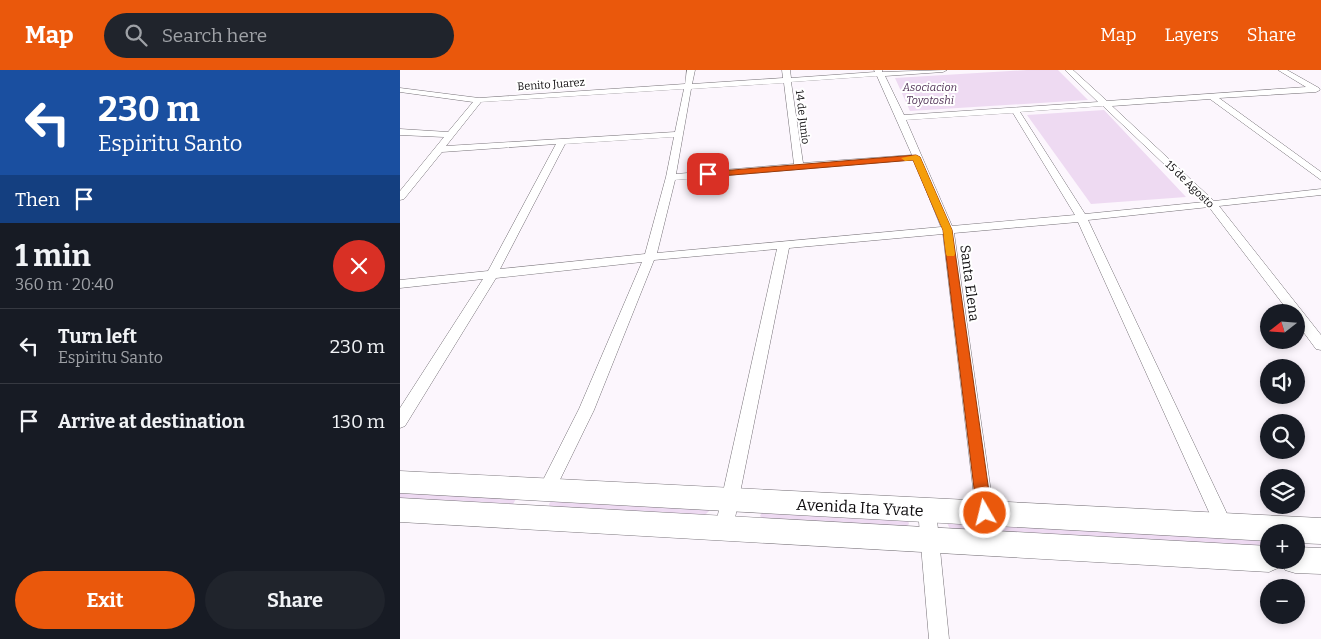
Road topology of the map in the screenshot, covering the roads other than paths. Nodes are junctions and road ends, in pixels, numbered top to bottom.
1 (691, 70) edge
2 (786, 70) edge
3 (943, 70) edge
4 (1069, 70) edge
5 (1282, 70) edge
6 (879, 72) edge
7 (787, 80) junction
8 (688, 86) junction
9 (400, 90) edge
10 (1317, 91) edge
11 (1212, 96) junction
12 (479, 100) junction
13 (1106, 104) junction
14 (1014, 110) junction
15 (901, 118) junction
16 (400, 132) edge
17 (679, 134) junction
18 (451, 135) junction
19 (562, 141) junction
20 (439, 149) junction
21 (916, 157) junction
22 (799, 167) junction
23 (1321, 176) edge
24 (671, 178) junction
25 (1321, 192) edge
26 (400, 197) edge
27 (1211, 203) junction
28 (1082, 218) junction
29 (948, 230) junction
30 (784, 245) junction
31 (650, 257) junction
32 (492, 274) junction
33 (400, 284) edge
34 (1289, 304) edge
35 (1305, 325) edge
36 (1321, 345) edge
37 (400, 421) edge
38 (400, 482) edge
39 (546, 490) junction
40 (730, 500) junction
41 (400, 510) edge
42 (927, 510) junction
43 (985, 513) junction
44 (1124, 521) junction
45 (1224, 526) junction
46 (724, 528) junction
47 (1321, 531) edge
48 (929, 540) junction
49 (1134, 551) junction
50 (1260, 558) edge
51 (1305, 560) edge
52 (1321, 561) edge
53 (938, 639) edge

1 - 8 street
2 - 7 street, 14 de Junio
3 - 6 street, Benito Juarez
4 - 13 street, 15 de Agosto
5 - 10 street
6 - 7 street, Benito Juarez
6 - 15 street, Santa Elena
7 - 8 street, Benito Juarez
7 - 22 street, 14 de Junio
8 - 12 street, Benito Juarez
8 - 17 street
9 - 12 street, Benito Juarez
10 - 11 street
11 - 13 street
11 - 23 street
12 - 18 street
13 - 14 street
13 - 27 street, 15 de Agosto
14 - 15 street
14 - 28 street
15 - 21 street, Santa Elena
16 - 18 street
17 - 19 street
17 - 24 street
18 - 20 street
19 - 20 street
19 - 32 street
20 - 26 street
21 - 22 street
21 - 29 street, Santa Elena
22 - 24 street
24 - 31 street
25 - 27 street
27 - 28 street
27 - 34 street, 15 de Agosto
28 - 29 street
28 - 45 street
29 - 30 street
29 - 43 street, Santa Elena
30 - 31 street
30 - 40 street
31 - 32 street
31 - 39 street
32 - 33 street
32 - 37 street
35 - 36 street, 15 de Agosto
38 - 39 street, Avenida Ita Yvate
39 - 40 street, Avenida Ita Yvate
40 - 42 street, Avenida Ita Yvate
40 - 46 street
41 - 46 street, Avenida Ita Yvate
42 - 43 street, Avenida Ita Yvate
42 - 48 street
43 - 44 street, Avenida Ita Yvate
44 - 45 street, Avenida Ita Yvate
44 - 49 street
45 - 47 street, Avenida Ita Yvate
46 - 48 street, Avenida Ita Yvate
48 - 49 street, Avenida Ita Yvate
48 - 53 street
49 - 50 street, Avenida Ita Yvate
51 - 52 street

